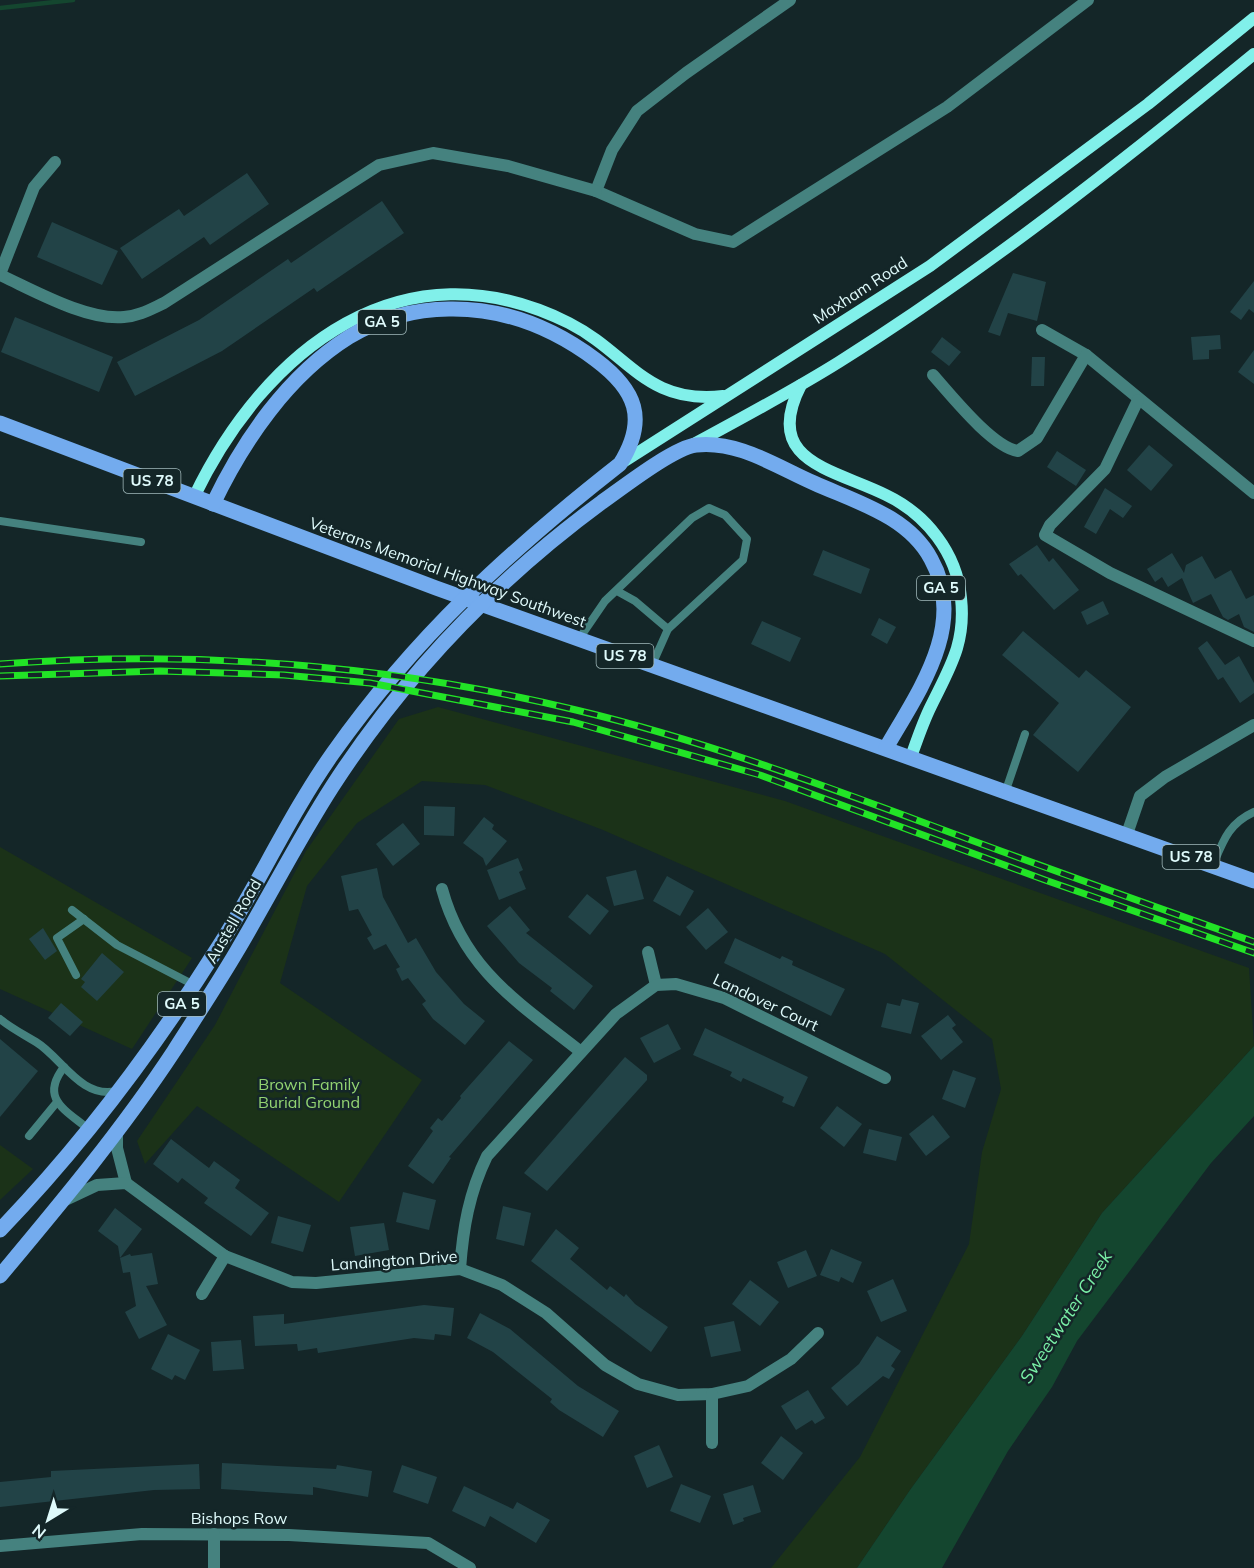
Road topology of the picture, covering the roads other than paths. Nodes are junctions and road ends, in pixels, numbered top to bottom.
1 (790, 0) edge
2 (1088, 0) edge
3 (1254, 18) edge
4 (1254, 54) edge
5 (55, 162) dead end
6 (596, 191) junction
7 (0, 274) edge
8 (1042, 330) dead end
9 (1086, 355) junction
10 (933, 375) dead end
11 (801, 385) junction
12 (727, 395) junction
13 (1138, 400) junction
14 (0, 423) edge
15 (691, 445) junction
16 (620, 464) junction
17 (1254, 493) edge
18 (194, 497) junction
19 (213, 504) junction
20 (0, 521) edge
21 (141, 542) dead end
22 (479, 581) joint
23 (617, 591) junction
24 (668, 629) junction
25 (579, 639) junction
26 (1254, 641) edge
27 (652, 665) junction
28 (1254, 725) edge
29 (1025, 734) dead end
30 (886, 748) junction
31 (911, 757) junction
32 (1006, 790) junction
33 (1254, 812) edge
34 (1127, 834) junction
35 (1213, 865) junction
36 (1254, 881) edge
37 (442, 889) dead end
38 (72, 910) dead end
39 (84, 920) junction
40 (648, 952) dead end
41 (76, 975) dead end
42 (194, 985) junction
43 (656, 985) junction
44 (0, 1019) edge
45 (580, 1052) junction
46 (64, 1067) junction
47 (885, 1078) dead end
48 (117, 1091) junction
49 (57, 1102) junction
50 (87, 1128) junction
51 (117, 1130) junction
52 (28, 1136) dead end
53 (126, 1183) junction
54 (63, 1201) junction
55 (0, 1230) edge
56 (225, 1256) junction
57 (460, 1269) junction
58 (0, 1276) edge
59 (202, 1294) dead end
60 (818, 1333) dead end
61 (712, 1394) junction
62 (712, 1443) dead end
63 (214, 1534) junction
64 (0, 1546) edge
65 (214, 1568) edge
66 (470, 1568) edge

1 - 6 street
2 - 6 street
3 - 12 main road, Maxham Road
4 - 11 main road
5 - 7 street
6 - 7 street
8 - 9 street
9 - 10 street
9 - 13 street
11 - 15 main road
11 - 31 main road
12 - 16 main road, Maxham Road
12 - 18 main road
13 - 17 street
13 - 26 street
14 - 18 main road, Veterans Memorial Highway Southwest / US 78
15 - 30 main road, GA 5
15 - 51 main road, Austell Road / GA 5
16 - 19 main road, GA 5
16 - 22 main road, Maxham Road / GA 5
18 - 19 main road, Veterans Memorial Highway Southwest / US 78
19 - 25 main road, Veterans Memorial Highway Southwest / US 78
20 - 21 lane
22 - 42 main road, Austell Road / GA 5
23 - 24 lane
23 - 24 lane
23 - 25 lane
24 - 27 lane
25 - 27 main road, Veterans Memorial Highway Southwest / US 78
27 - 30 main road, Veterans Memorial Highway Southwest / US 78
28 - 34 street
29 - 32 lane
30 - 31 main road, US 78
31 - 32 main road, US 78
32 - 34 main road, US 78
33 - 35 lane
34 - 35 main road, US 78
35 - 36 main road, US 78
37 - 45 street
38 - 39 lane
39 - 41 lane
39 - 42 lane
40 - 43 street
42 - 48 main road, Austell Road / GA 5
43 - 45 street
43 - 47 street, Landover Court
44 - 46 lane
45 - 57 street
46 - 48 lane
46 - 49 lane
48 - 50 main road, Austell Road / GA 5
49 - 50 lane
49 - 52 lane
50 - 55 main road, Austell Road / GA 5
51 - 53 street
51 - 54 main road, Austell Road / GA 5
53 - 54 street
53 - 56 street, Landington Drive
54 - 58 main road, Austell Road / GA 5
56 - 57 street, Landington Drive
56 - 59 street
57 - 61 street, Landington Drive
60 - 61 street, Landington Drive
61 - 62 street
63 - 64 street, Bishops Row
63 - 65 street
63 - 66 street, Bishops Row

